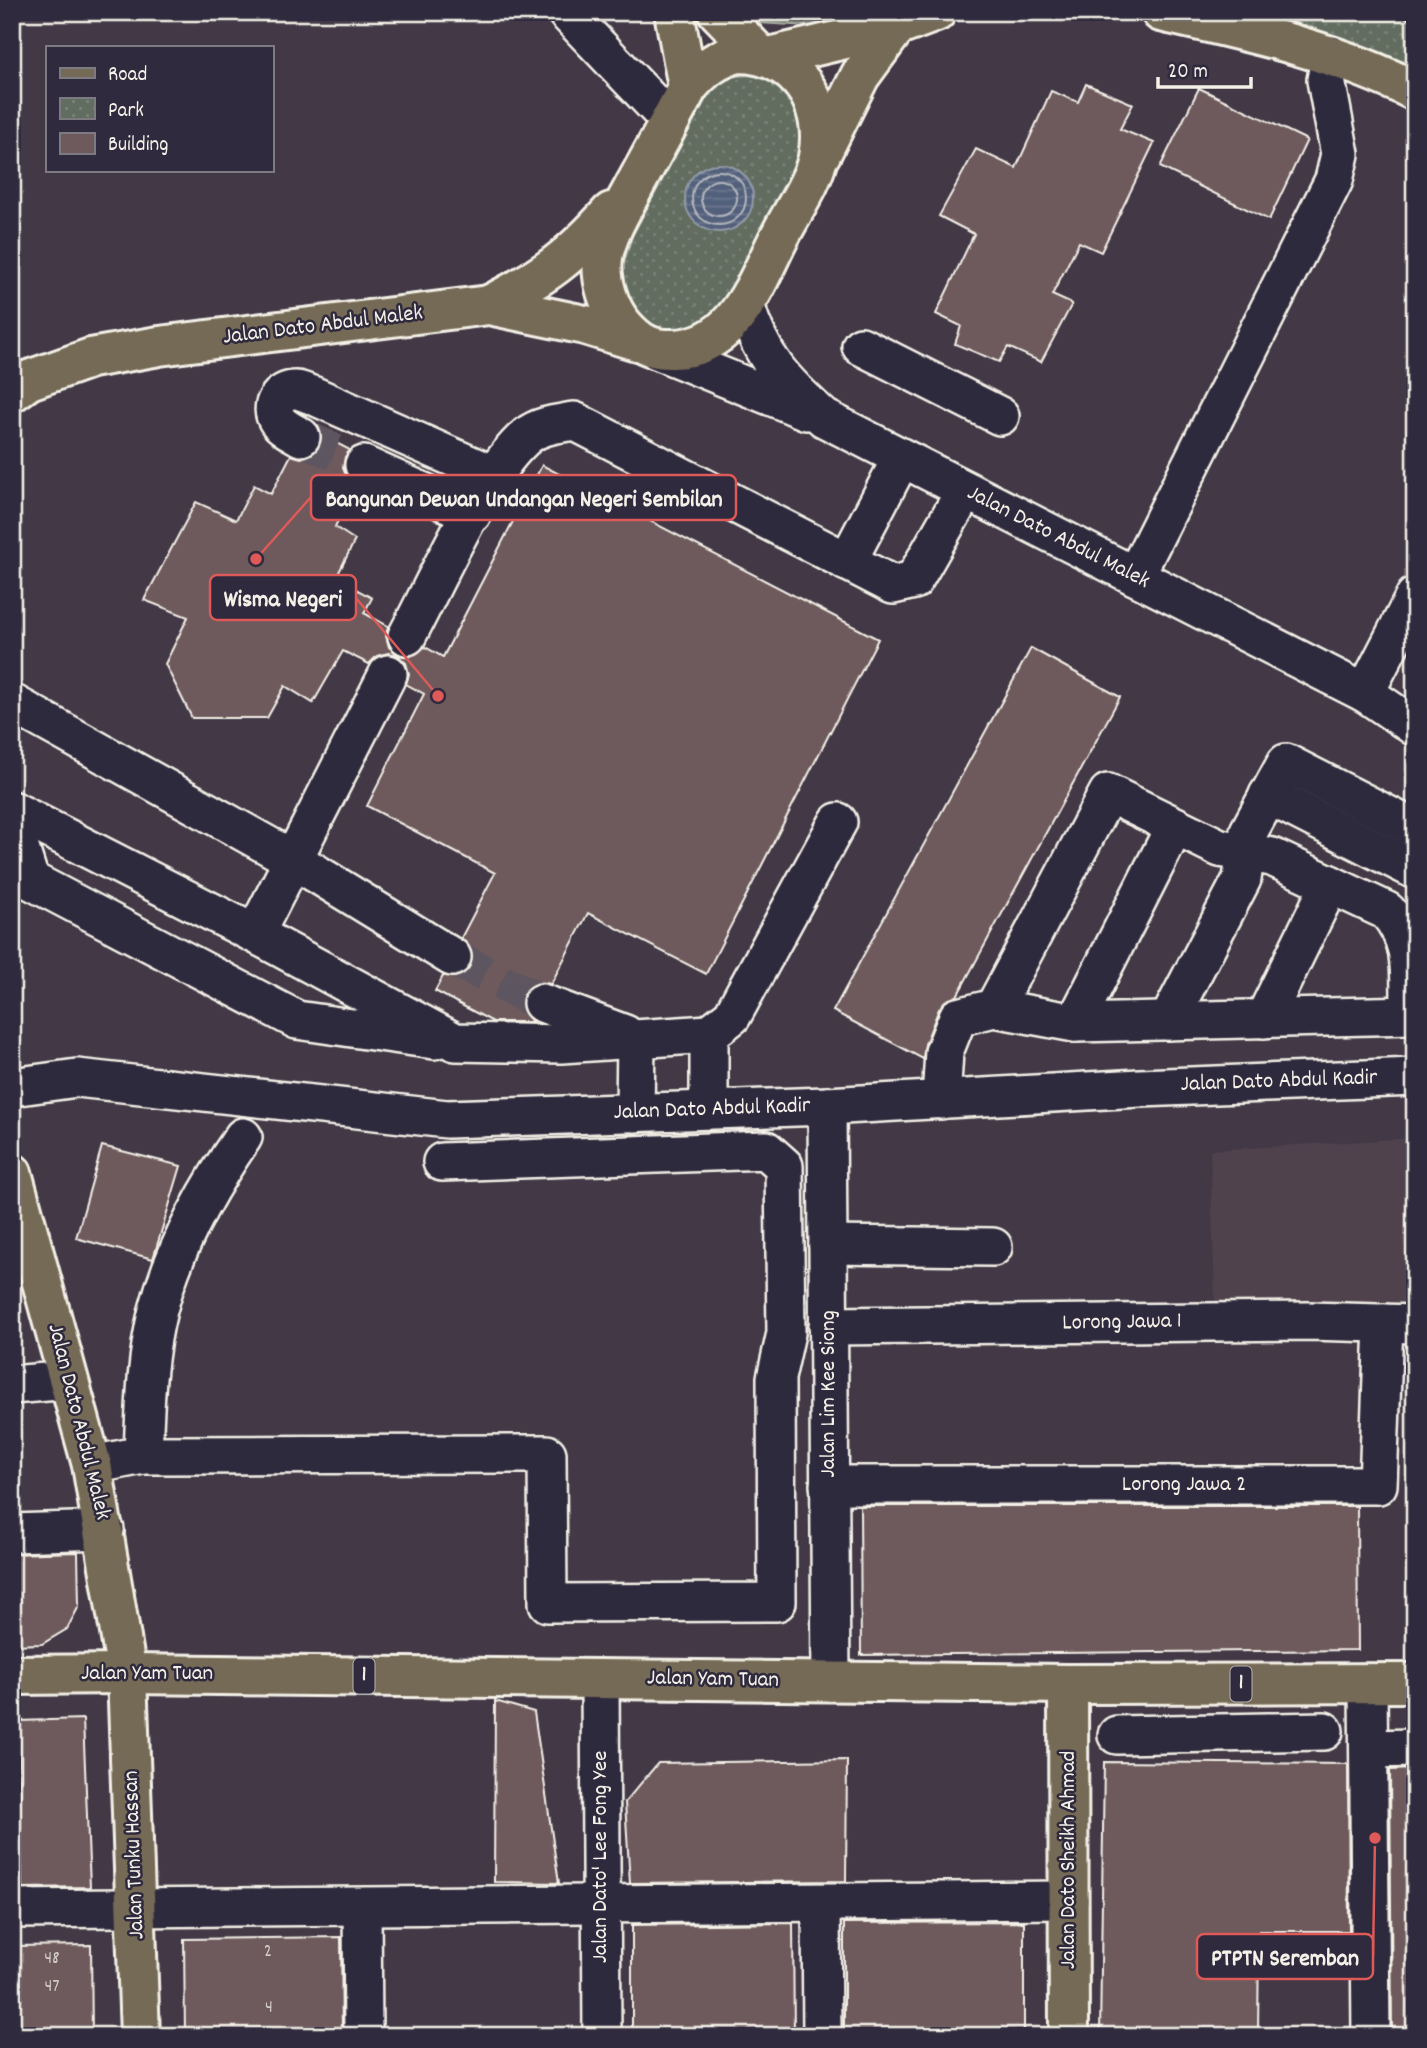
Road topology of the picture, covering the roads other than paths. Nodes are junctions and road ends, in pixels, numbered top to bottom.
1 (566, 12) edge
2 (674, 12) edge
3 (718, 12) edge
4 (936, 12) edge
5 (1161, 12) edge
6 (896, 27) junction
7 (764, 55) junction
8 (1331, 55) junction
9 (688, 87) junction
10 (1415, 91) edge
11 (670, 121) junction
12 (818, 160) junction
13 (636, 185) junction
14 (489, 305) junction
15 (745, 305) junction
16 (647, 345) junction
17 (861, 346) dead end
18 (18, 382) edge
19 (1000, 416) dead end
20 (824, 418) junction
21 (301, 437) tunnel mouth
22 (901, 458) junction
23 (364, 465) tunnel mouth
24 (493, 475) junction
25 (965, 491) junction
26 (472, 514) junction
27 (847, 562) junction
28 (1135, 576) junction
29 (1410, 616) edge
30 (407, 636) dead end
31 (388, 674) dead end
32 (1365, 693) junction
33 (12, 703) edge
34 (1415, 727) edge
35 (1268, 795) junction
36 (12, 810) edge
37 (838, 822) dead end
38 (12, 823) edge
39 (1175, 826) junction
40 (1415, 829) edge
41 (1245, 853) junction
42 (294, 860) junction
43 (1415, 870) edge
44 (1329, 884) junction
45 (255, 934) junction
46 (452, 957) tunnel mouth
47 (542, 1003) tunnel mouth
48 (994, 1008) junction
49 (1412, 1015) edge
50 (1264, 1019) junction
51 (1168, 1021) junction
52 (1075, 1023) junction
53 (709, 1034) junction
54 (636, 1039) junction
55 (455, 1042) junction
56 (1415, 1077) edge
57 (12, 1087) edge
58 (941, 1100) junction
59 (827, 1106) junction
60 (709, 1110) junction
61 (635, 1113) junction
62 (243, 1137) dead end
63 (442, 1162) dead end
64 (15, 1196) edge
65 (828, 1245) junction
66 (993, 1247) dead end
67 (786, 1295) junction
68 (828, 1311) junction
69 (1399, 1323) edge
70 (69, 1380) junction
71 (12, 1385) edge
72 (143, 1454) junction
73 (92, 1465) junction
74 (829, 1494) junction
75 (776, 1503) junction
76 (105, 1530) junction
77 (12, 1533) edge
78 (127, 1674) junction
79 (12, 1675) edge
80 (600, 1679) junction
81 (831, 1682) junction
82 (1415, 1683) edge
83 (1068, 1684) junction
84 (1286, 1684) junction
85 (1368, 1684) junction
86 (1284, 1731) junction
87 (1324, 1731) dead end
88 (1117, 1735) dead end
89 (1415, 1748) edge
90 (1369, 1749) junction
91 (1069, 1900) junction
92 (821, 1903) junction
93 (601, 1905) junction
94 (362, 1908) junction
95 (12, 1909) edge
96 (138, 1909) junction
97 (140, 2036) edge
98 (363, 2036) edge
99 (602, 2036) edge
100 (822, 2036) edge
101 (1069, 2036) edge
102 (1371, 2036) edge

1 - 11 street
2 - 9 main road
3 - 7 main road
4 - 6 main road
5 - 8 main road
6 - 7 main road
6 - 12 main road
7 - 9 main road
7 - 12 main road
8 - 10 main road
8 - 28 street
9 - 11 main road
11 - 13 main road
12 - 15 main road
13 - 14 main road
13 - 16 main road
14 - 16 main road, Jalan Dato Abdul Malek
14 - 18 main road, Jalan Dato Abdul Malek
15 - 16 main road
15 - 20 street, Jalan Dato Abdul Malek
16 - 20 street
17 - 19 street
20 - 22 street, Jalan Dato Abdul Malek
21 - 24 street
22 - 25 street, Jalan Dato Abdul Malek
22 - 27 street
23 - 26 street
24 - 26 street
24 - 27 street
25 - 27 street
25 - 28 street, Jalan Dato Abdul Malek
26 - 30 street
28 - 32 street, Jalan Dato Abdul Malek
29 - 32 street
31 - 42 street
32 - 34 street, Jalan Dato Abdul Malek
33 - 42 street
35 - 40 street
35 - 41 street
35 - 43 street
36 - 45 street
37 - 53 street
38 - 55 street
39 - 41 street
39 - 48 street
39 - 52 street
41 - 44 street
41 - 51 street
42 - 45 street
42 - 46 street
44 - 49 street
44 - 50 street
45 - 55 street
47 - 54 street
48 - 52 street
48 - 58 street
49 - 50 street
50 - 51 street
51 - 52 street
53 - 54 street
53 - 60 street
54 - 55 street
54 - 61 street
56 - 58 street, Jalan Dato Abdul Kadir
57 - 61 street, Jalan Dato Abdul Kadir
58 - 59 street, Jalan Dato Abdul Kadir
59 - 60 street, Jalan Dato Abdul Kadir
59 - 65 street, Jalan Lim Kee Siong
60 - 61 street, Jalan Dato Abdul Kadir
62 - 72 street
63 - 67 street
64 - 70 main road, Jalan Dato Abdul Malek
65 - 66 street
65 - 68 street, Jalan Lim Kee Siong
67 - 68 street, Lorong Jawa 1
67 - 75 street
68 - 69 street, Lorong Jawa 1
68 - 74 street, Jalan Lim Kee Siong
69 - 74 street, Lorong Jawa 2
70 - 71 street
70 - 73 main road, Jalan Dato Abdul Malek
72 - 73 street
72 - 75 street
73 - 76 main road, Jalan Dato Abdul Malek
74 - 75 street
74 - 81 street, Jalan Lim Kee Siong
76 - 77 street
76 - 78 main road, Jalan Dato Abdul Malek
78 - 79 main road, Jalan Yam Tuan / 1
78 - 80 main road, Jalan Yam Tuan / 1
78 - 96 main road, Jalan Tunku Hassan
80 - 81 main road, Jalan Yam Tuan / 1
80 - 93 street, Jalan Dato' Lee Fong Yee
81 - 83 main road, Jalan Yam Tuan / 1
82 - 85 main road, Jalan Yam Tuan / 1
83 - 84 main road, Jalan Yam Tuan / 1
83 - 91 main road, Jalan Dato Sheikh Ahmad
84 - 85 main road, Jalan Yam Tuan / 1
84 - 86 street
85 - 90 street
86 - 87 street
86 - 88 street
89 - 90 street
90 - 102 street
91 - 92 street
91 - 101 main road, Jalan Dato Sheikh Ahmad
92 - 93 street
92 - 100 street
93 - 94 street
93 - 99 street, Jalan Dato' Lee Fong Yee
94 - 96 street
94 - 98 street
95 - 96 street
96 - 97 main road, Jalan Tunku Hassan

